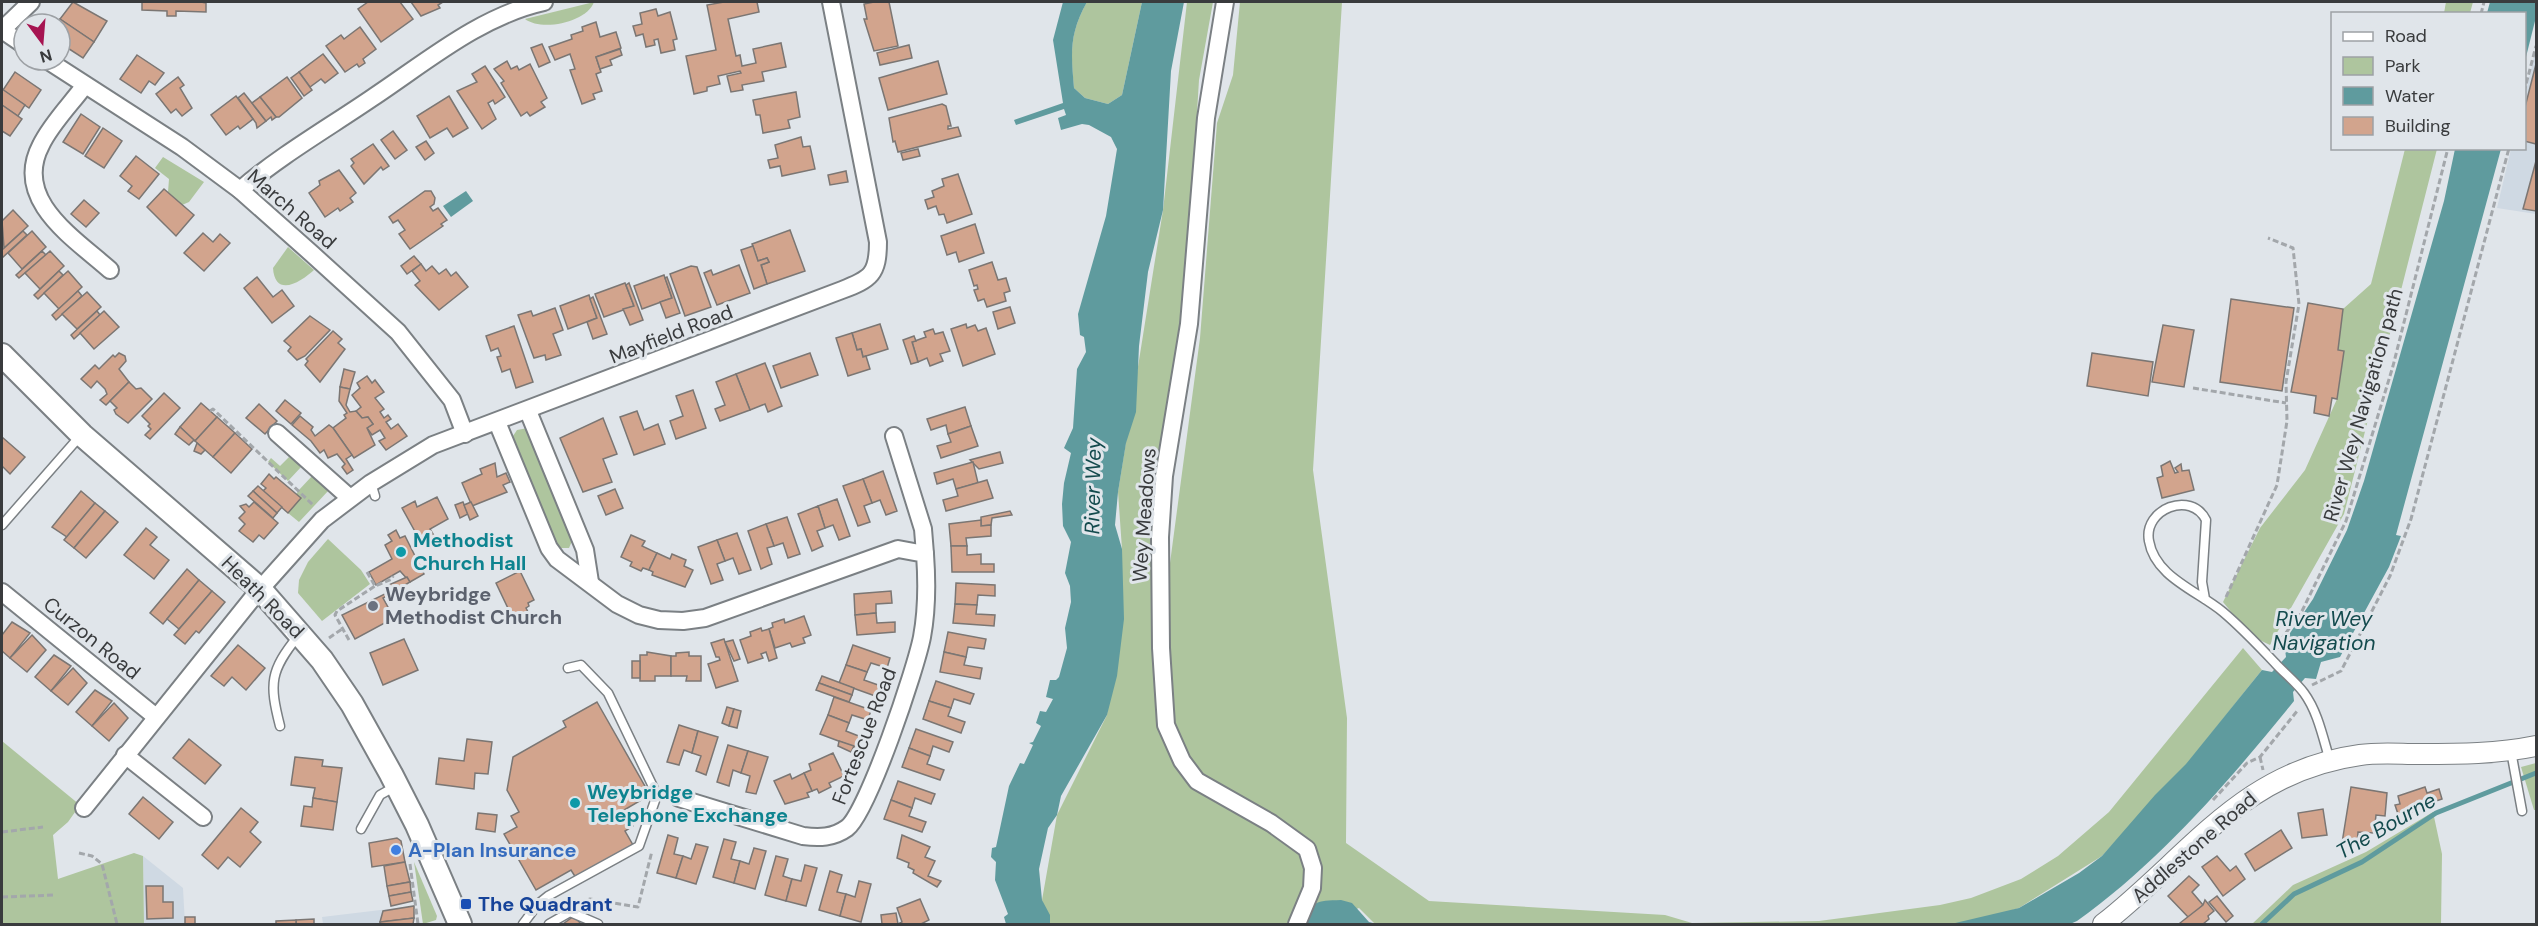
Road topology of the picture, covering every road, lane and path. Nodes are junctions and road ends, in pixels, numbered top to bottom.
1 (31, 2) edge
2 (544, 2) edge
3 (831, 2) edge
4 (1225, 2) edge
5 (2, 30) edge
6 (2536, 46) edge
7 (65, 72) edge
8 (2526, 84) edge
9 (85, 86) junction
10 (2447, 150) edge
11 (2509, 150) edge
12 (240, 190) junction
13 (2268, 238) dead end
14 (110, 270) dead end
15 (2, 355) edge
16 (2193, 388) dead end
17 (2286, 403) junction
18 (210, 411) dead end
19 (528, 411) junction
20 (497, 422) junction
21 (277, 433) dead end
22 (465, 434) junction
23 (82, 435) junction
24 (894, 436) dead end
25 (350, 498) junction
26 (326, 518) junction
27 (2, 525) edge
28 (925, 554) junction
29 (367, 572) dead end
30 (393, 576) dead end
31 (590, 582) junction
32 (375, 586) junction
33 (260, 589) junction
34 (2, 592) edge
35 (2205, 599) junction
36 (2220, 610) junction
37 (342, 629) junction
38 (300, 633) junction
39 (329, 638) dead end
40 (349, 640) dead end
41 (2277, 660) junction
42 (568, 668) dead end
43 (2307, 689) junction
44 (156, 717) junction
45 (280, 726) dead end
46 (2536, 746) edge
47 (125, 755) junction
48 (2260, 757) dead end
49 (2513, 760) junction
50 (2330, 761) junction
51 (396, 786) junction
52 (679, 798) dead end
53 (84, 808) dead end
54 (2522, 811) dead end
55 (203, 817) dead end
56 (43, 827) dead end
57 (361, 829) dead end
58 (2, 832) edge
59 (652, 850) dead end
60 (79, 854) dead end
61 (409, 858) dead end
62 (55, 896) dead end
63 (2, 897) edge
64 (569, 905) dead end
65 (454, 923) edge
66 (117, 924) edge
67 (418, 924) edge
68 (523, 924) edge
69 (549, 924) edge
70 (598, 924) edge
71 (1297, 924) edge
72 (2103, 924) edge

1 - 5 street
2 - 12 street
3 - 19 street, Mayfield Road
4 - 71 street, Wey Meadows
6 - 8 path
7 - 9 street, March Road
9 - 12 street, March Road
9 - 14 street
10 - 41 path, River Wey Navigation path
11 - 43 path
12 - 22 street, March Road
13 - 17 path
15 - 23 main road, Heath Road
16 - 17 path
17 - 36 path
18 - 26 path
19 - 20 street, Mayfield Road
19 - 31 street
20 - 22 street, Mayfield Road
20 - 31 street
21 - 25 street
22 - 25 street, Mayfield Road
23 - 27 lane
23 - 33 main road, Heath Road
24 - 28 street, Fortescue Road
25 - 26 street, Mayfield Road
26 - 33 street, Mayfield Road
28 - 31 street
28 - 52 street, Fortescue Road
29 - 32 path
30 - 32 path
32 - 37 path
33 - 38 main road, Heath Road
33 - 44 street
34 - 44 street, Curzon Road
35 - 35 lane
35 - 36 lane
36 - 41 lane
37 - 39 path
37 - 40 path
38 - 45 lane
38 - 51 main road, Heath Road
41 - 43 lane
42 - 68 lane
43 - 48 path
43 - 50 lane
44 - 47 street
46 - 49 street, Addlestone Road
47 - 53 street
47 - 55 street
49 - 50 street, Addlestone Road
49 - 54 lane
50 - 72 street, Addlestone Road
51 - 57 lane
51 - 65 main road, Heath Road
56 - 58 path
59 - 64 path
60 - 66 path
61 - 67 path
62 - 63 path
69 - 70 lane

